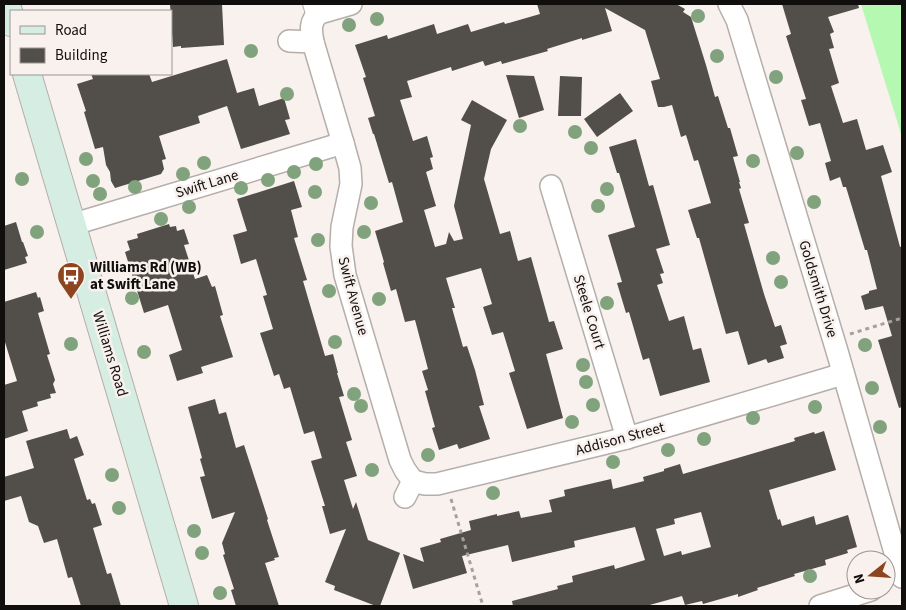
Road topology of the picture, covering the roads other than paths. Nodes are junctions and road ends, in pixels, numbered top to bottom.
1 (6, 4) edge
2 (351, 4) edge
3 (729, 4) edge
4 (310, 12) edge
5 (10, 18) edge
6 (289, 41) dead end
7 (313, 42) junction
8 (26, 75) edge
9 (343, 143) junction
10 (551, 186) dead end
11 (71, 225) junction
12 (843, 374) junction
13 (627, 438) junction
14 (409, 489) joint
15 (902, 578) edge
16 (846, 598) edge
17 (184, 606) edge
18 (820, 606) edge

1 - 5 street
2 - 4 street
3 - 12 street, Goldsmith Drive
4 - 7 street
6 - 7 street
7 - 9 street, Swift Avenue
8 - 11 street, Williams Road
9 - 11 street, Swift Lane
9 - 14 street, Swift Avenue
10 - 13 street, Steele Court
11 - 17 street, Williams Road
12 - 13 street, Addison Street
12 - 15 street, Goldsmith Drive
13 - 14 street, Addison Street
16 - 18 street

